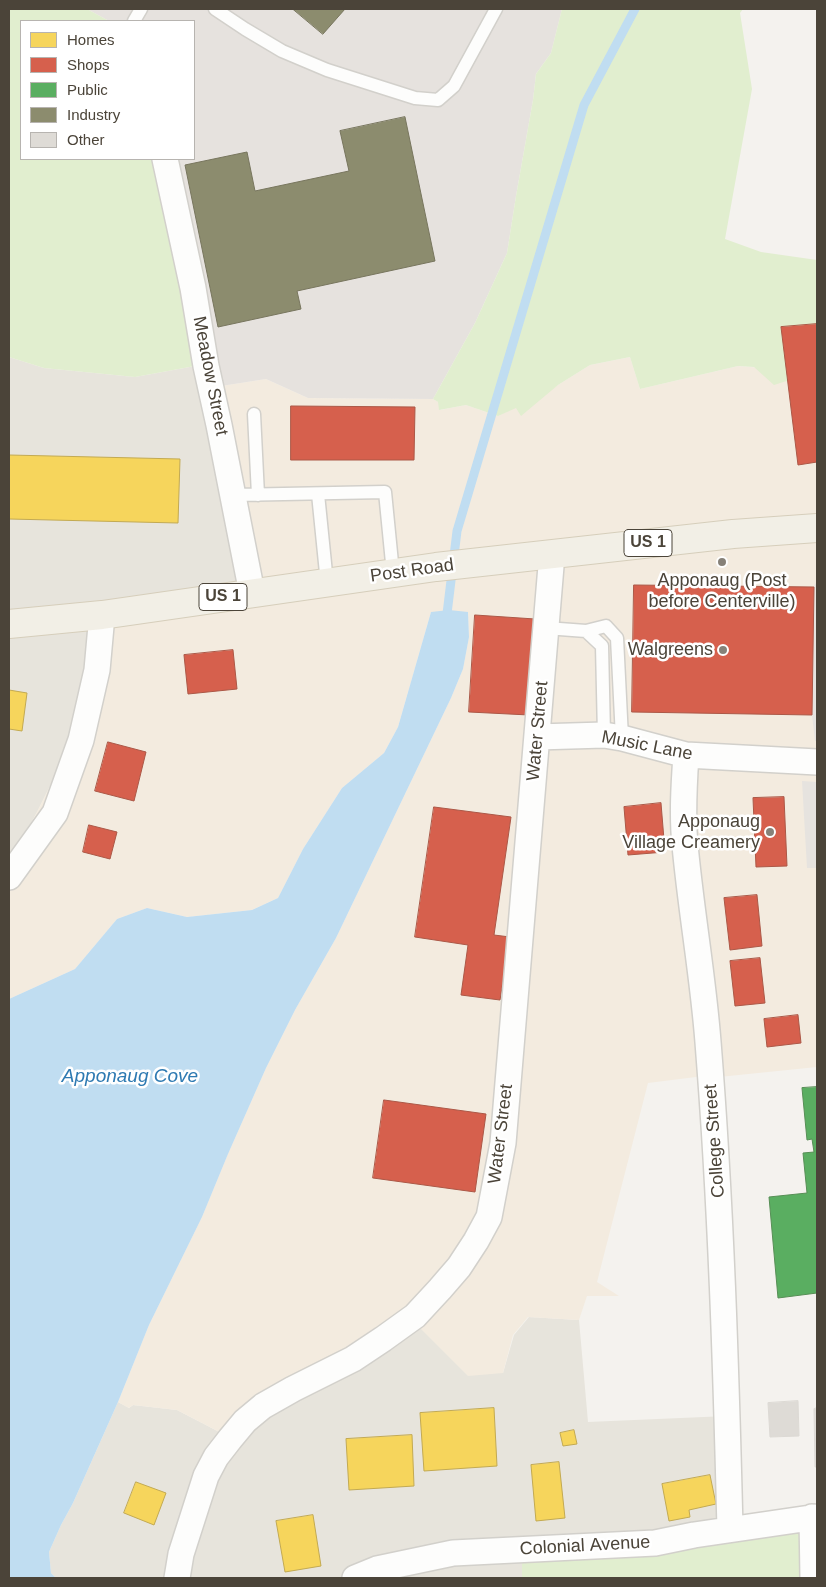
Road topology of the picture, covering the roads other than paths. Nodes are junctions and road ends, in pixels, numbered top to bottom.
1 (141, 9) edge
2 (215, 9) edge
3 (496, 9) edge
4 (135, 20) edge
5 (165, 160) edge
6 (254, 414) dead end
7 (318, 494) junction
8 (233, 495) junction
9 (258, 495) junction
10 (817, 528) edge
11 (552, 554) junction
12 (393, 573) junction
13 (327, 583) junction
14 (252, 593) junction
15 (102, 615) junction
16 (9, 624) edge
17 (546, 628) junction
18 (586, 631) junction
19 (537, 737) junction
20 (613, 737) junction
21 (686, 755) junction
22 (817, 762) edge
23 (9, 877) edge
24 (814, 1517) edge
25 (730, 1529) junction
26 (177, 1578) edge
27 (355, 1578) edge
28 (813, 1578) edge

1 - 4 lane
2 - 3 lane
5 - 8 street, Meadow Street
6 - 9 lane
7 - 9 lane
7 - 12 lane
7 - 13 lane
8 - 9 lane
8 - 14 street, Meadow Street
10 - 11 main road, Post Road / US 1
11 - 12 main road, Post Road / US 1
11 - 17 street, Water Street
12 - 13 main road, Post Road / US 1
13 - 14 main road, Post Road / US 1
14 - 15 main road, Post Road / US 1
15 - 16 main road, Post Road / US 1
15 - 23 street
17 - 18 lane
17 - 19 street, Water Street
18 - 20 lane
18 - 20 lane
19 - 20 street, Music Lane
19 - 26 street, Water Street
20 - 21 street, Music Lane
21 - 22 street, Music Lane
21 - 25 street, College Street
24 - 25 street, Colonial Avenue
24 - 28 street
25 - 27 street, Colonial Avenue

